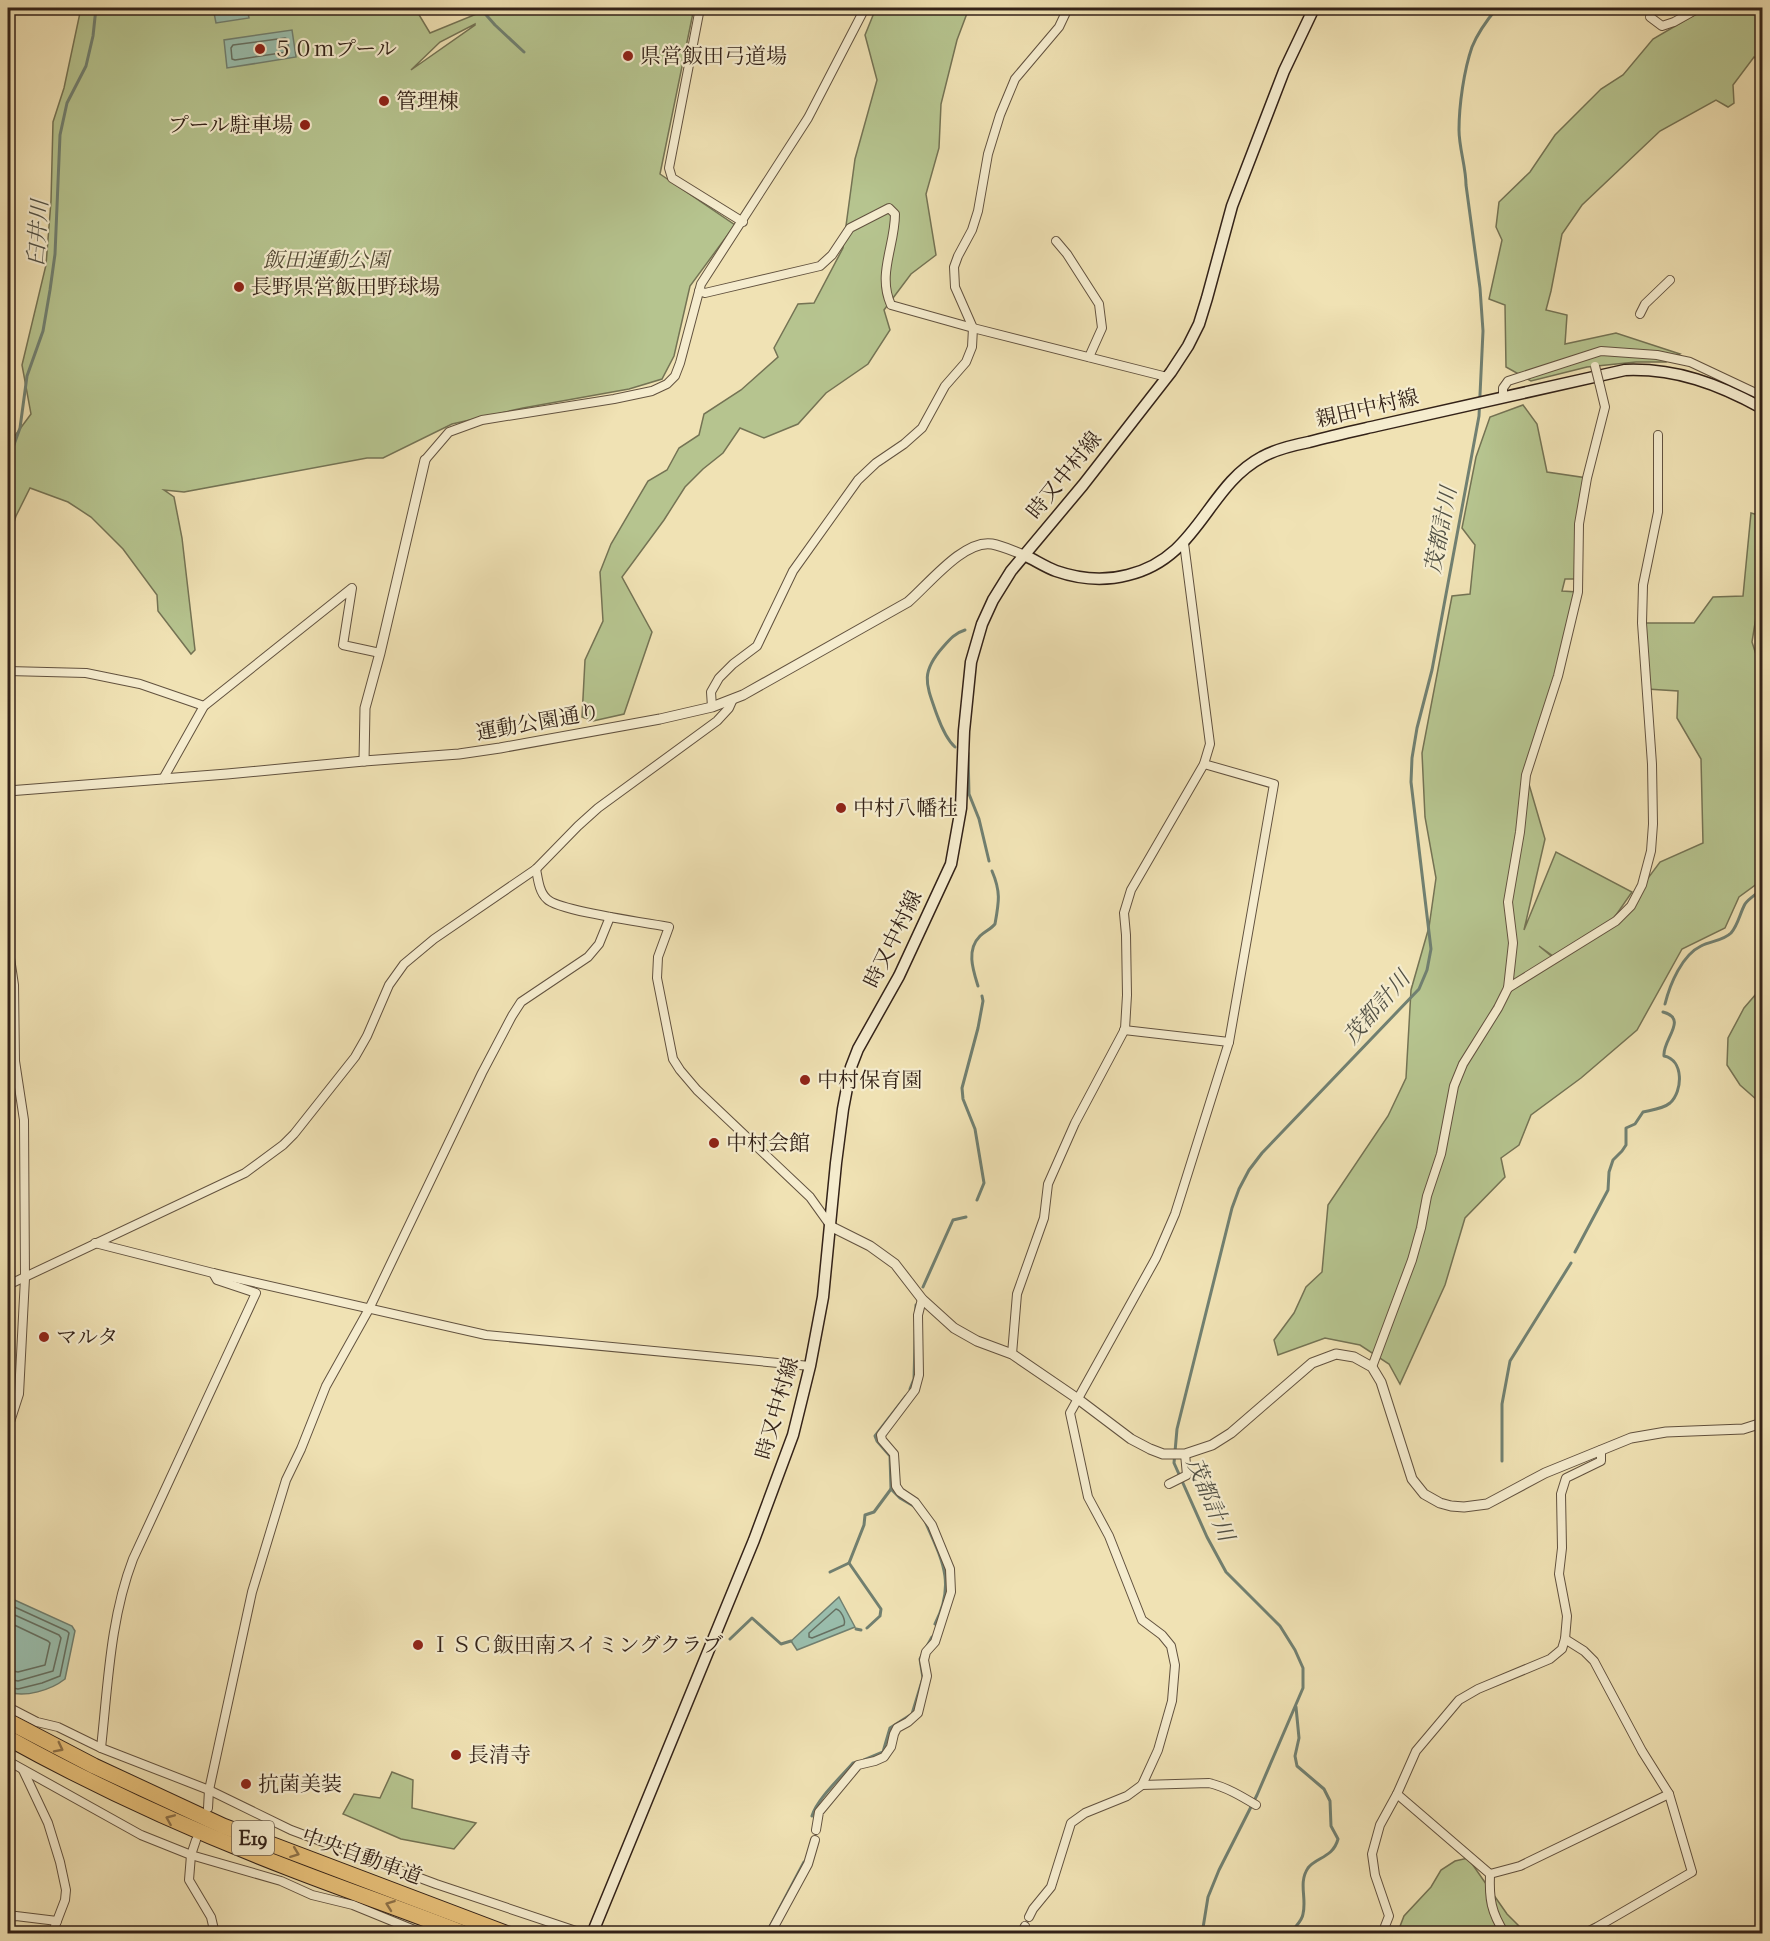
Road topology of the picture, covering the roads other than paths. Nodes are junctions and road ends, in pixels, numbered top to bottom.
1 (700, 8) edge
2 (865, 8) edge
3 (1068, 8) edge
4 (1314, 8) edge
5 (1699, 8) edge
6 (1650, 17) dead end
7 (743, 222) junction
8 (1056, 241) dead end
9 (1670, 280) dead end
10 (699, 291) junction
11 (1640, 314) dead end
12 (973, 328) junction
13 (1592, 353) junction
14 (1089, 357) junction
15 (1167, 377) junction
16 (1758, 394) dead end
17 (1503, 397) junction
18 (1762, 408) edge
19 (1658, 435) dead end
20 (425, 460) joint
21 (1184, 543) junction
22 (1024, 555) junction
23 (380, 653) junction
24 (8, 670) edge
25 (733, 699) junction
26 (204, 706) junction
27 (712, 706) junction
28 (364, 761) junction
29 (1204, 764) junction
30 (163, 779) junction
31 (8, 791) edge
32 (536, 869) junction
33 (610, 917) junction
34 (8, 953) edge
35 (1508, 988) junction
36 (1124, 1030) junction
37 (1229, 1042) junction
38 (830, 1226) junction
39 (95, 1243) junction
40 (213, 1273) junction
41 (25, 1278) junction
42 (8, 1286) edge
43 (922, 1299) junction
44 (369, 1309) junction
45 (1012, 1354) junction
46 (810, 1366) junction
47 (1372, 1366) junction
48 (1078, 1399) junction
49 (1762, 1423) edge
50 (8, 1428) edge
51 (1601, 1450) junction
52 (1182, 1454) junction
53 (1170, 1484) dead end
54 (1565, 1639) junction
55 (8, 1707) edge
56 (8, 1721) edge
57 (8, 1738) edge
58 (101, 1748) junction
59 (8, 1761) edge
60 (22, 1768) junction
61 (1142, 1785) junction
62 (209, 1790) junction
63 (1397, 1794) junction
64 (1669, 1794) junction
65 (1256, 1805) dead end
66 (208, 1808) dead end
67 (816, 1830) dead end
68 (195, 1840) dead end
69 (815, 1840) dead end
70 (191, 1855) junction
71 (1490, 1874) junction
72 (8, 1917) edge
73 (1029, 1917) dead end
74 (57, 1921) junction
75 (52, 1934) edge
76 (215, 1934) edge
77 (424, 1934) edge
78 (465, 1934) edge
79 (508, 1934) edge
80 (585, 1934) edge
81 (592, 1934) edge
82 (770, 1934) edge
83 (1382, 1934) edge
84 (1505, 1934) edge
85 (1583, 1934) edge

1 - 7 street
2 - 7 street
3 - 12 street
4 - 15 main road, 時又中村線
5 - 6 street
7 - 10 street
8 - 14 street
9 - 11 street
10 - 12 street
10 - 20 street
12 - 14 street
12 - 27 street
13 - 16 street
13 - 17 street
13 - 35 street, bridge
14 - 15 street
15 - 22 main road, 時又中村線
17 - 18 main road, 親田中村線
17 - 21 main road, 親田中村線
19 - 35 street
20 - 23 street
21 - 22 main road, 親田中村線
21 - 29 street
22 - 25 street, 運動公園通り
22 - 38 main road, 時又中村線
23 - 26 street
23 - 28 street
24 - 26 street
25 - 27 street, 運動公園通り
25 - 32 street
26 - 30 street
27 - 28 street, 運動公園通り
28 - 30 street, 運動公園通り
29 - 36 street
29 - 37 street
30 - 31 street, 運動公園通り
32 - 33 street
32 - 39 street
33 - 38 street
33 - 44 street
34 - 41 street
35 - 47 street
36 - 37 street
36 - 45 street
37 - 48 street
38 - 43 street
38 - 46 main road, 時又中村線
39 - 40 street
39 - 41 street
40 - 44 street
40 - 58 street
41 - 42 street
41 - 50 street
43 - 45 street
43 - 67 street
44 - 46 street
44 - 62 street
45 - 48 street
46 - 81 main road, 時又中村線
47 - 51 street
47 - 52 street
48 - 52 street
48 - 61 street
49 - 51 street
51 - 54 street
52 - 53 street
54 - 63 street
54 - 64 street
55 - 58 street
56 -> 79 highway, 中央自動車道 / E19
78 -> 57 highway, 中央自動車道 / E19
58 - 62 street
59 - 60 street
60 - 70 street
60 - 74 street
61 - 65 street
61 - 73 street
62 - 66 street
62 - 80 street
63 - 71 street
63 - 83 street
64 - 71 street
64 - 85 street
68 - 70 street
69 - 82 street
70 - 76 street
70 - 77 street
71 - 84 street
72 - 74 street
74 - 75 street

